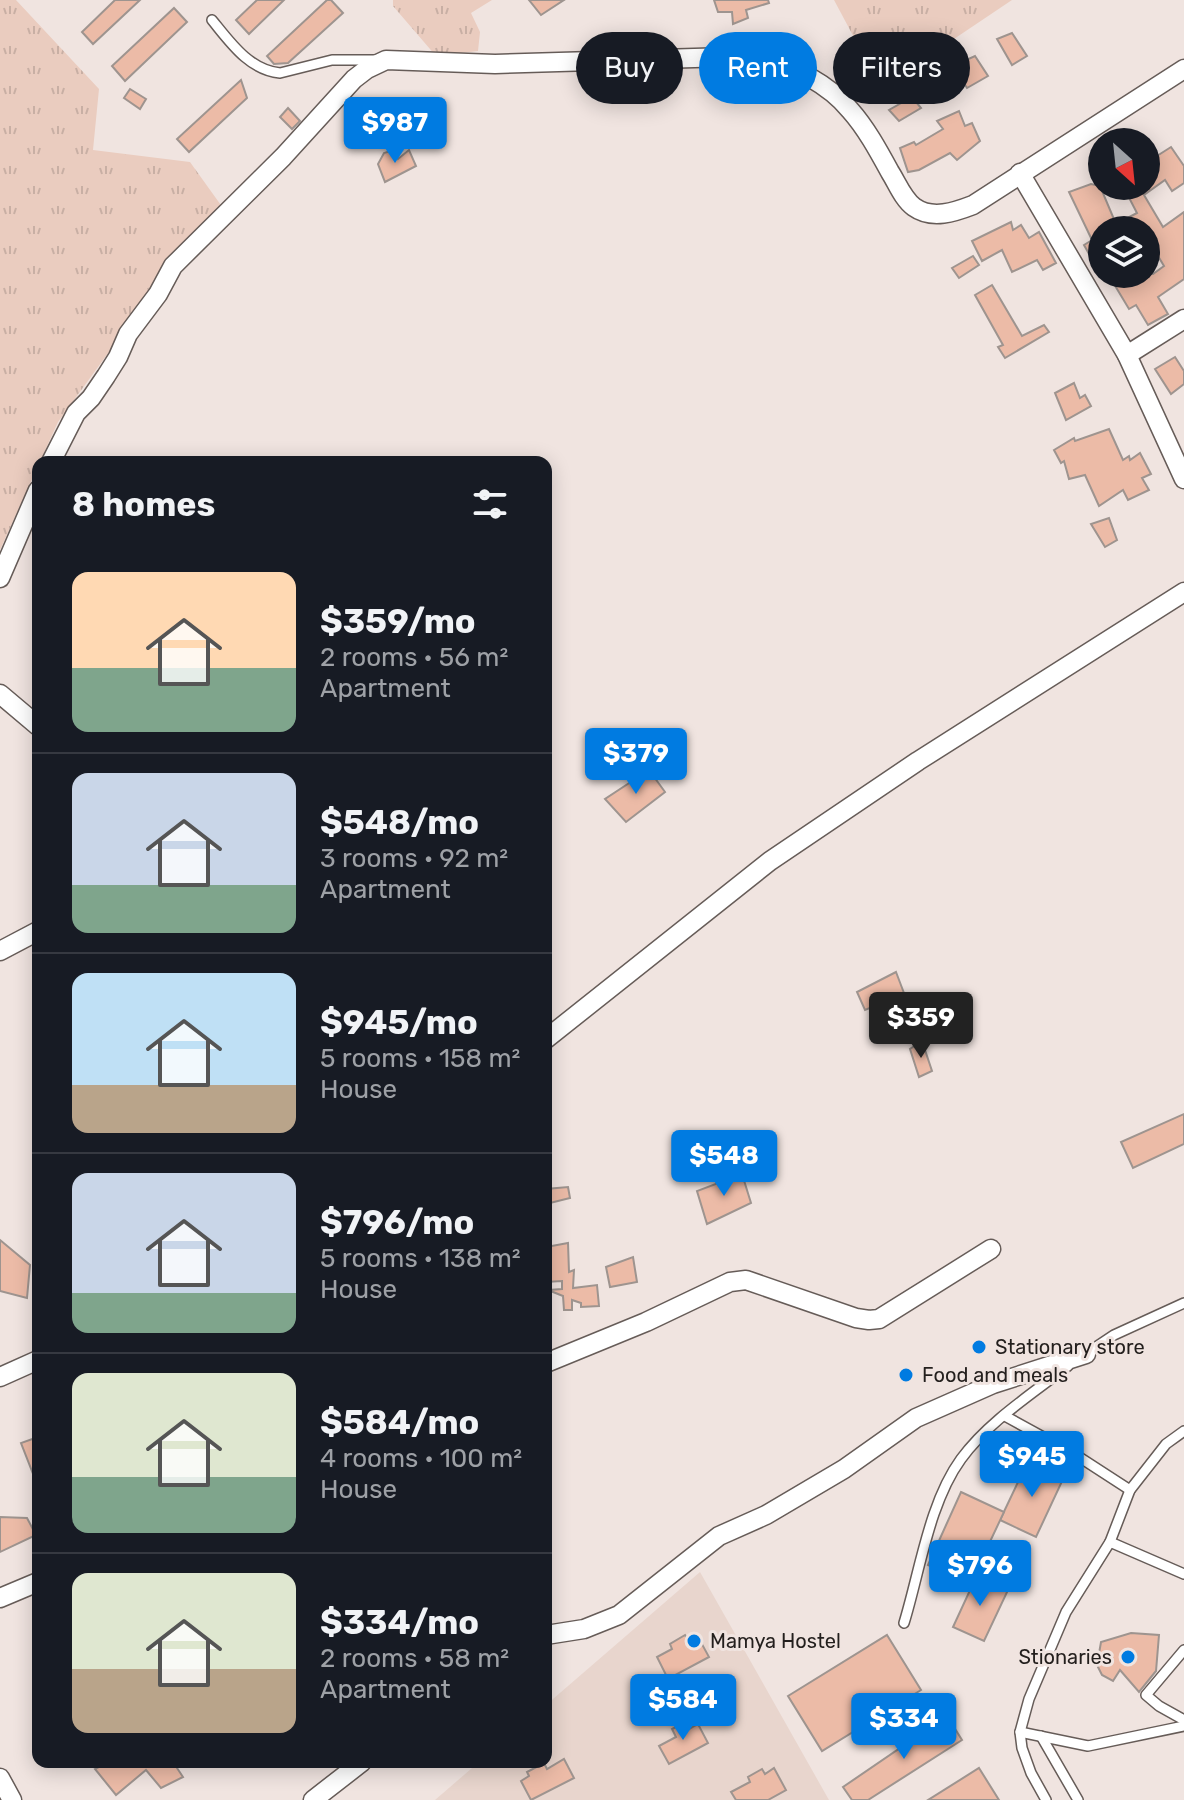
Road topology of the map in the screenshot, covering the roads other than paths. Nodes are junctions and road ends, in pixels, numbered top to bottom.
1 (212, 20) dead end
2 (386, 60) junction
3 (1184, 69) edge
4 (1020, 173) junction
5 (1184, 319) edge
6 (1127, 355) junction
7 (54, 456) edge
8 (1184, 479) edge
9 (32, 504) edge
10 (0, 578) edge
11 (1184, 592) edge
12 (0, 694) edge
13 (32, 721) edge
14 (32, 934) edge
15 (0, 951) edge
16 (552, 1034) edge
17 (991, 1249) dead end
18 (1184, 1303) edge
19 (1086, 1354) junction
20 (552, 1361) edge
21 (32, 1363) edge
22 (0, 1377) edge
23 (1005, 1416) junction
24 (1184, 1431) edge
25 (1130, 1490) junction
26 (1110, 1542) junction
27 (1184, 1574) edge
28 (32, 1585) edge
29 (0, 1598) edge
30 (904, 1623) dead end
31 (552, 1634) edge
32 (1184, 1650) edge
33 (1184, 1723) edge
34 (1020, 1732) junction
35 (1041, 1736) junction
36 (354, 1768) edge
37 (0, 1778) edge
38 (12, 1800) edge
39 (313, 1800) edge
40 (1046, 1800) edge
41 (1078, 1800) edge

1 - 2 lane
2 - 4 street
2 - 7 street
3 - 4 street
4 - 6 street
5 - 6 street
6 - 8 street
9 - 10 street
11 - 16 street
12 - 13 street
14 - 15 street
17 - 20 street
18 - 19 lane
19 - 23 lane
19 - 31 street
21 - 22 street
23 - 25 lane
23 - 30 lane
24 - 25 lane
25 - 26 lane
26 - 27 lane
26 - 34 lane
28 - 29 street
32 - 33 lane
33 - 35 lane
34 - 35 lane
34 - 40 lane
35 - 41 lane
36 - 39 street
37 - 38 street

